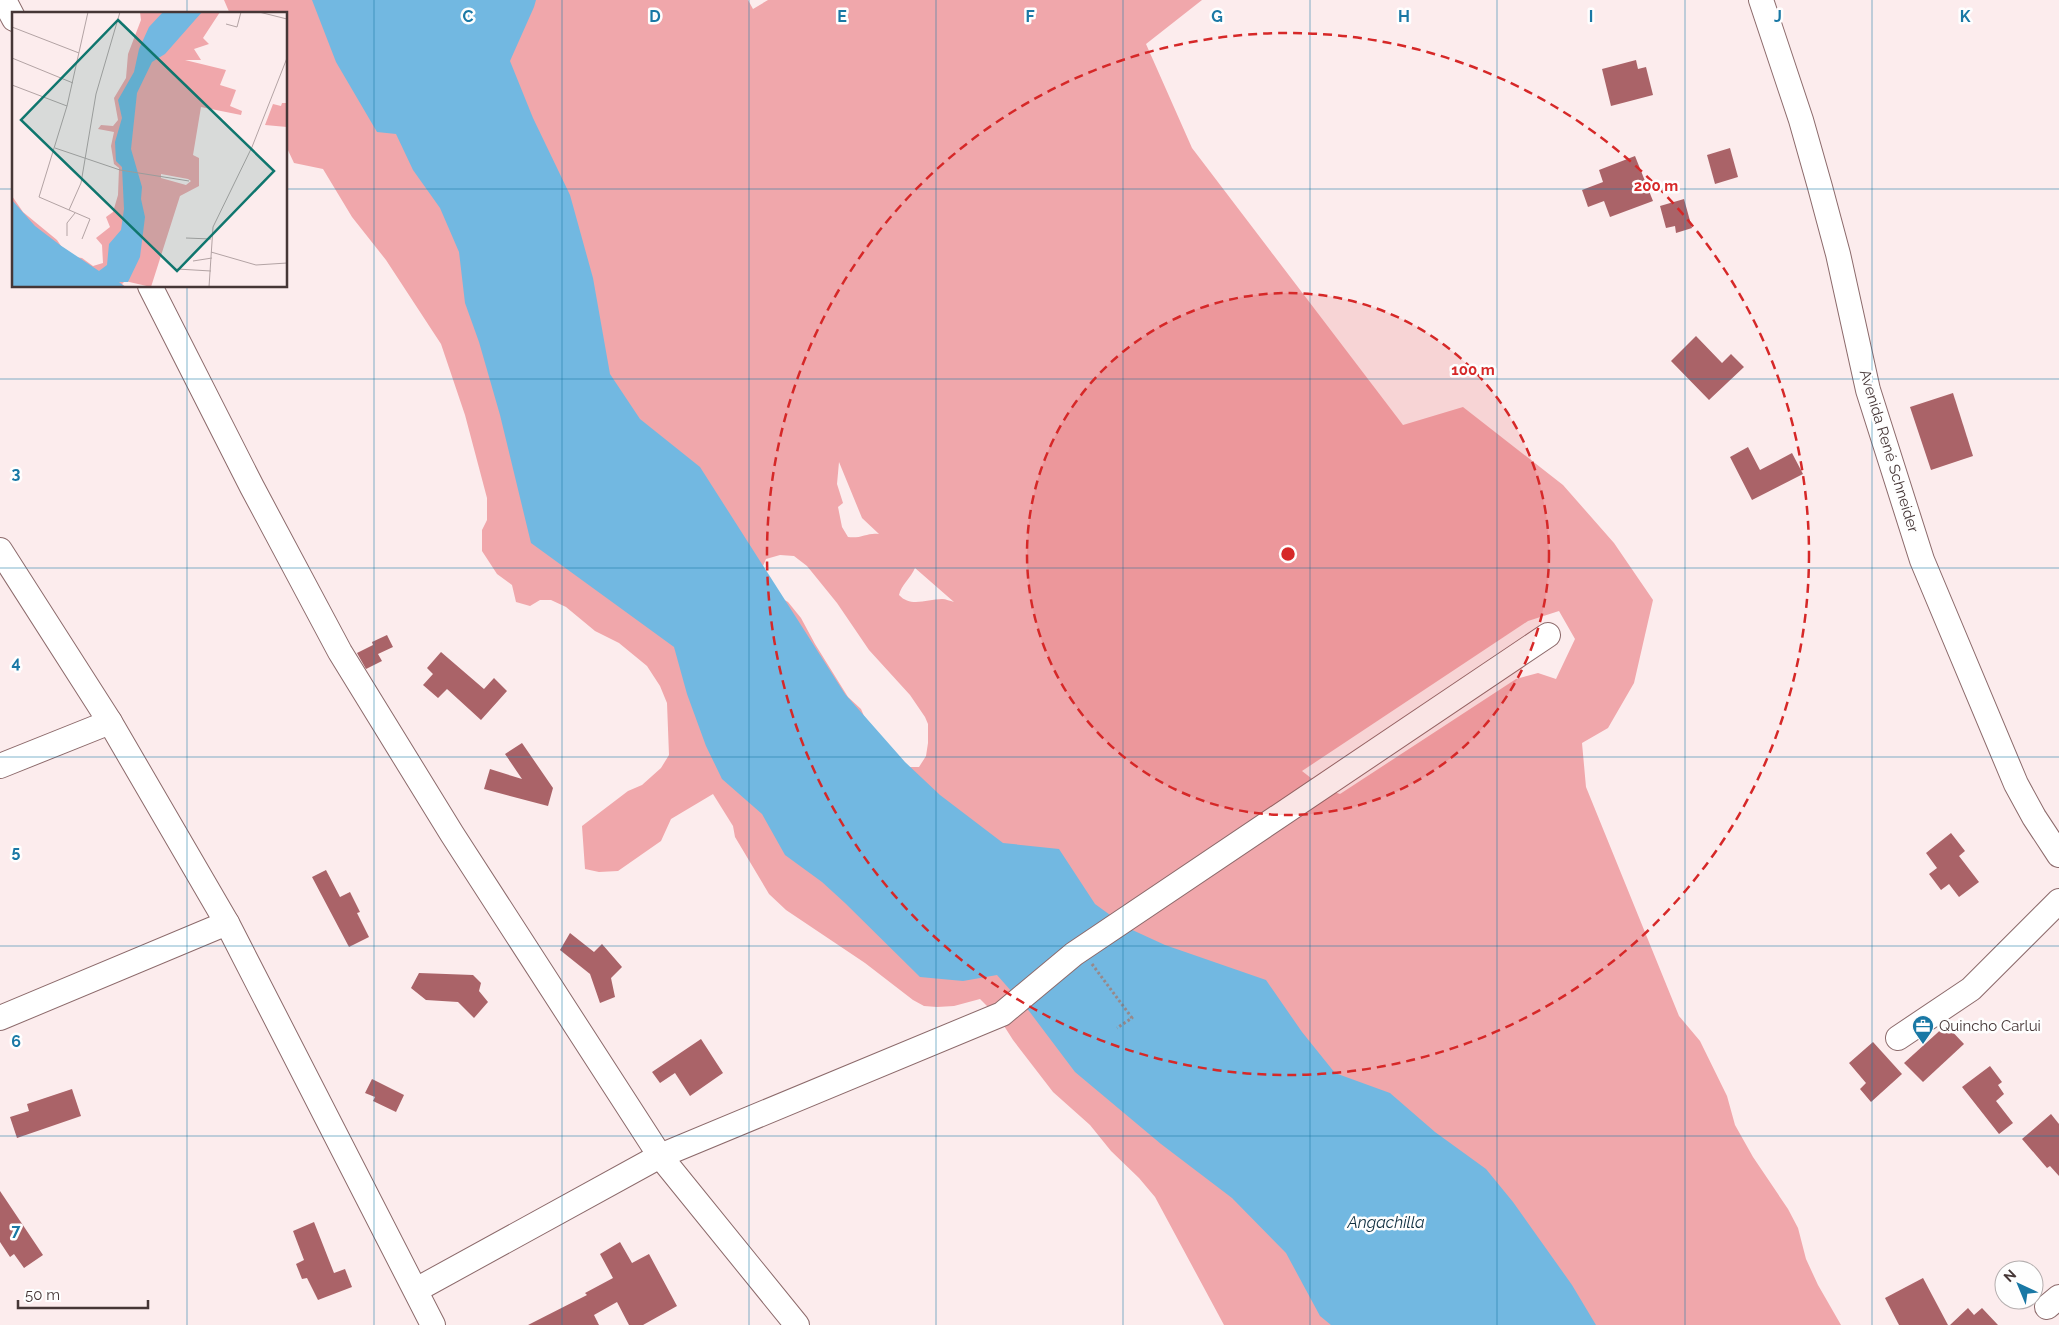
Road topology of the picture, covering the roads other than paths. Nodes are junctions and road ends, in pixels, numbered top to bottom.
1 (4, 0) edge
2 (1761, 0) edge
3 (12, 15) edge
4 (151, 288) edge
5 (0, 550) edge
6 (1548, 635) dead end
7 (110, 722) junction
8 (0, 766) edge
9 (2059, 855) edge
10 (2059, 902) edge
11 (227, 923) junction
12 (0, 1018) edge
13 (1898, 1038) dead end
14 (660, 1156) junction
15 (416, 1290) junction
16 (433, 1325) edge
17 (797, 1325) edge

1 - 3 street
2 - 9 street, Avenida René Schneider
4 - 14 street
5 - 7 street
6 - 14 street
7 - 8 street
7 - 11 street
10 - 13 street
11 - 12 street
11 - 15 street
14 - 15 street
14 - 17 street
15 - 16 street

